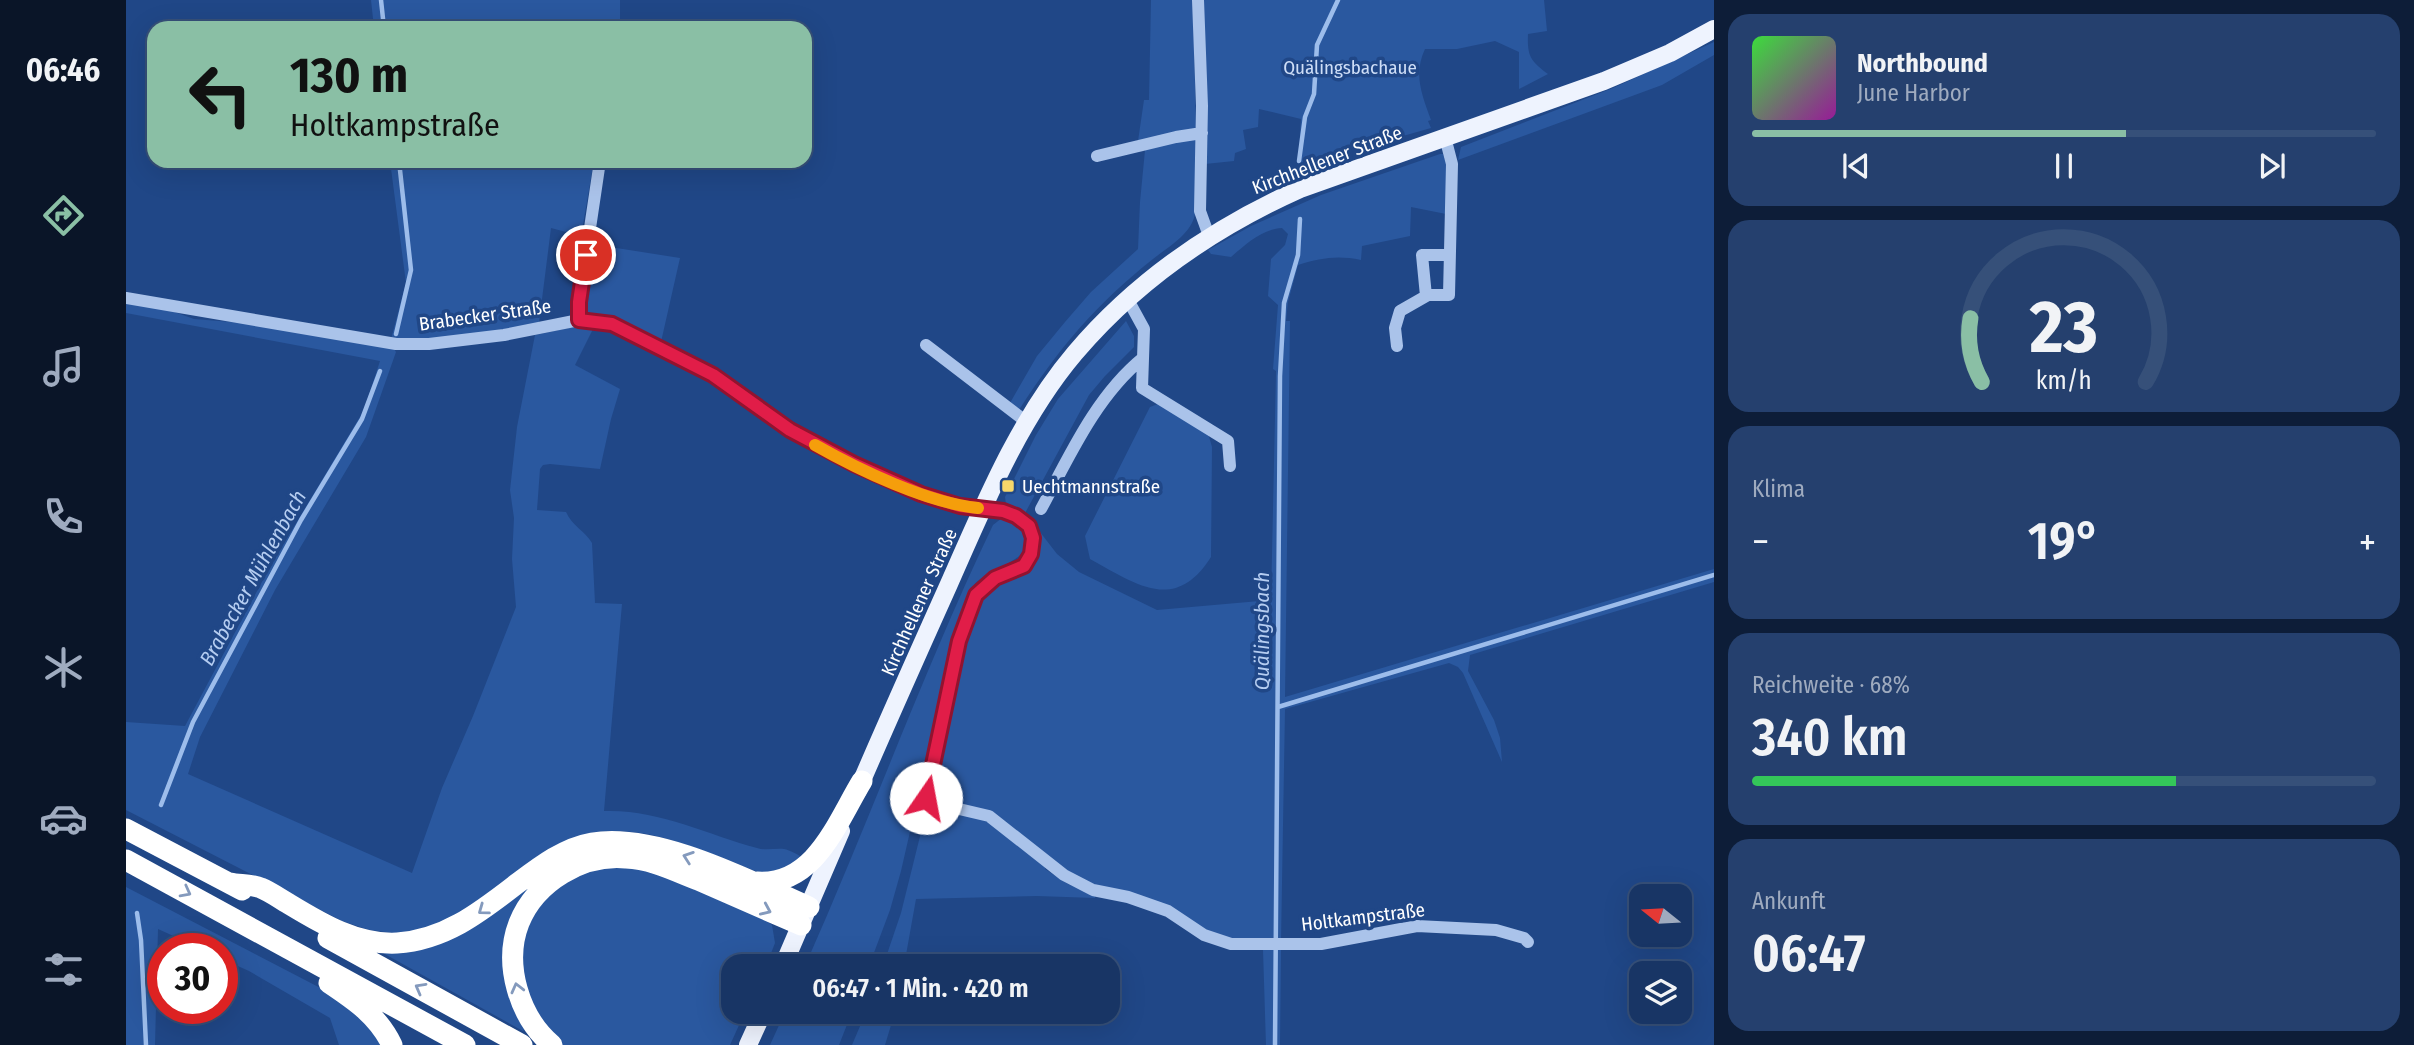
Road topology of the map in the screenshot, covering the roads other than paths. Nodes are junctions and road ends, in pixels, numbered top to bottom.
1 (1198, 0) edge
2 (1714, 29) edge
3 (1202, 132) junction
4 (1445, 137) junction
5 (1097, 156) dead end
6 (599, 168) edge
7 (1209, 236) junction
8 (1450, 255) junction
9 (1426, 296) junction
10 (126, 298) edge
11 (1127, 298) junction
12 (579, 320) junction
13 (926, 345) dead end
14 (1397, 346) dead end
15 (1143, 358) junction
16 (1028, 423) junction
17 (1230, 466) dead end
18 (983, 508) junction
19 (1041, 509) dead end
20 (862, 781) junction
21 (126, 829) edge
22 (126, 860) edge
23 (751, 881) junction
24 (230, 883) junction
25 (805, 916) junction
26 (1528, 942) dead end
27 (291, 948) junction
28 (788, 954) edge
29 (758, 1024) edge
30 (392, 1045) edge
31 (466, 1045) edge
32 (522, 1045) edge
33 (552, 1045) edge
34 (748, 1045) edge

1 - 3 street
2 - 4 main road, Kirchhellener Straße
3 - 5 street
3 - 7 street
4 - 7 main road, Kirchhellener Straße
4 - 8 street
6 - 12 street, Brabecker Straße
7 - 11 main road, Kirchhellener Straße
8 - 9 street
8 - 9 street
9 - 14 street
10 - 12 street, Brabecker Straße
11 - 15 street
11 - 16 main road, Kirchhellener Straße
12 - 18 street, Brabecker Straße
13 - 16 street
15 - 17 street
15 - 19 street
16 - 18 main road, Kirchhellener Straße
18 - 20 main road, Kirchhellener Straße
18 - 26 street, Holtkampstraße
20 - 23 highway
20 - 25 main road, Kirchhellener Straße
21 - 24 highway
22 -> 27 highway
23 -> 24 highway
23 - 25 highway
32 -> 24 highway
25 - 28 main road, Kirchhellener Straße
33 -> 25 highway
27 - 30 highway
27 - 31 highway
29 - 34 main road

